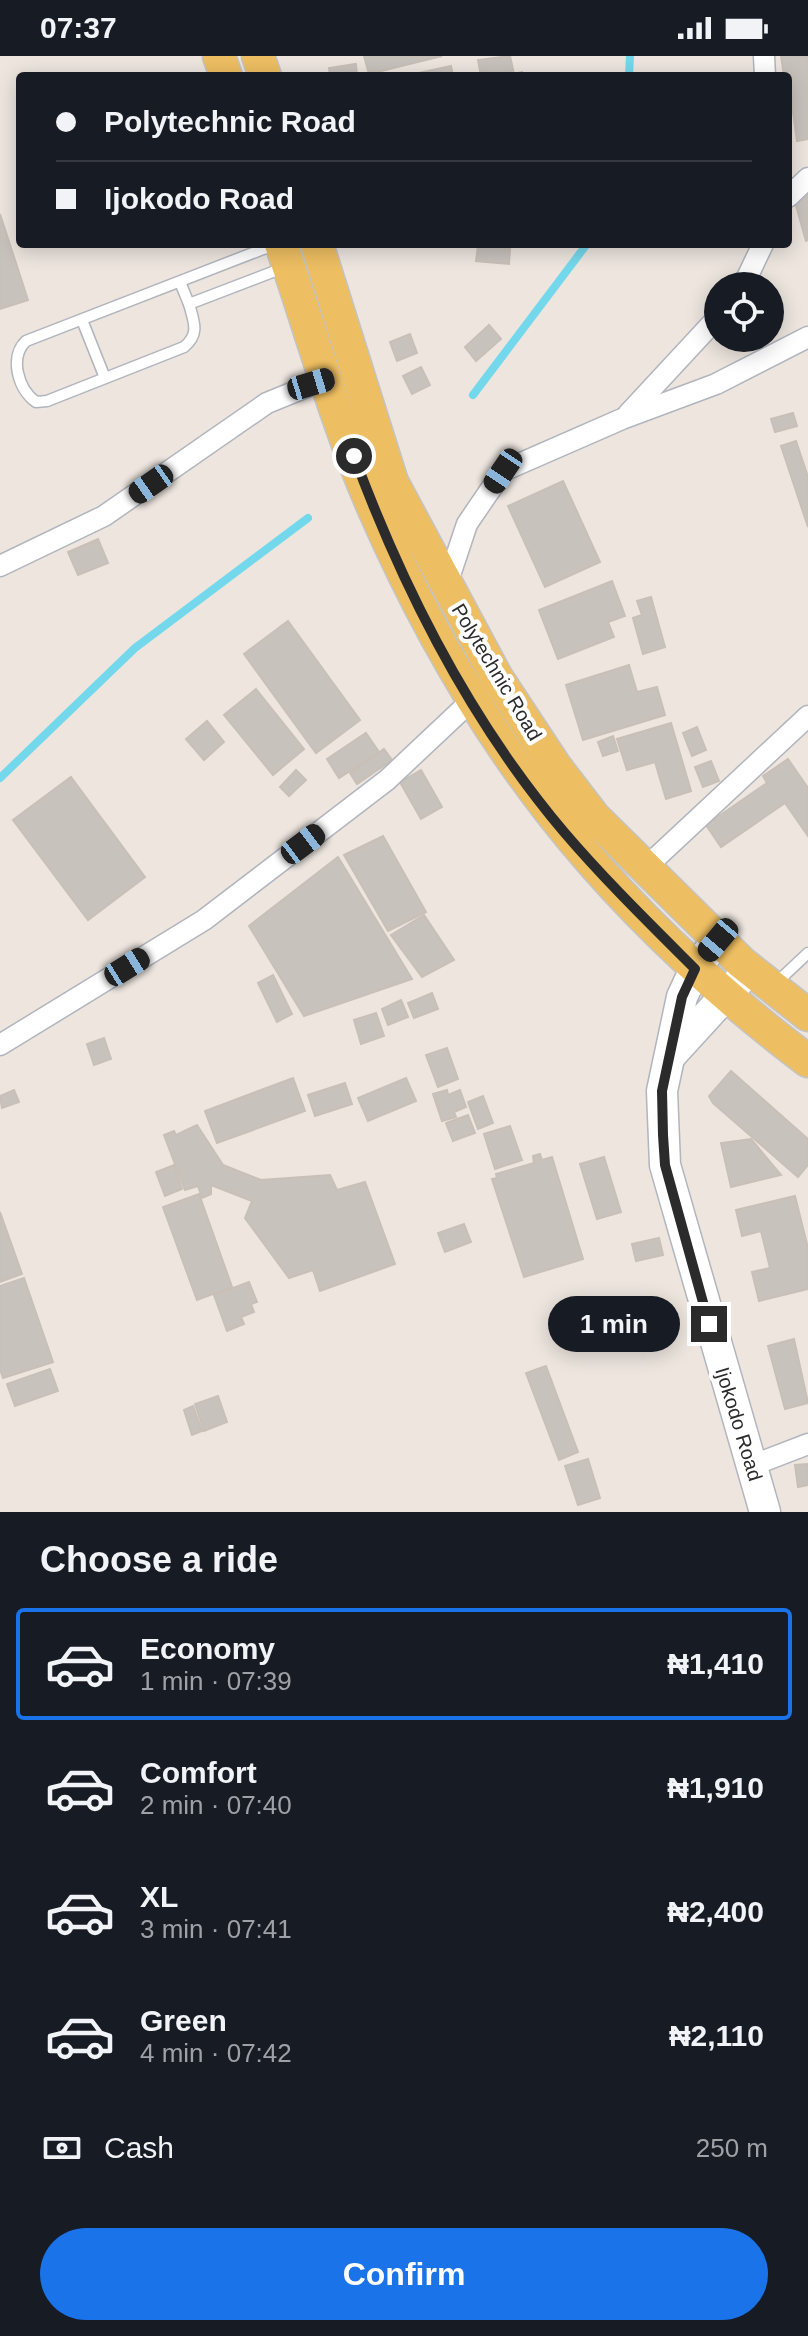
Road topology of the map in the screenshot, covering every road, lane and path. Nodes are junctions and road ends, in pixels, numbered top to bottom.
1 (808, 178) edge
2 (792, 193) edge
3 (318, 248) edge
4 (761, 248) edge
5 (282, 251) edge
6 (750, 272) edge
7 (180, 282) junction
8 (189, 304) junction
9 (82, 320) junction
10 (704, 333) edge
11 (808, 337) edge
12 (105, 378) junction
13 (326, 379) junction
14 (622, 419) junction
15 (0, 566) edge
16 (446, 587) junction
17 (471, 701) junction
18 (808, 716) edge
19 (644, 869) junction
20 (718, 940) junction
21 (808, 953) edge
22 (695, 969) junction
23 (760, 979) junction
24 (726, 997) junction
25 (808, 1015) edge
26 (0, 1045) edge
27 (671, 1055) junction
28 (808, 1061) edge
29 (808, 1444) edge
30 (751, 1466) junction
31 (765, 1512) edge

1 - 2 street
3 - 16 main road, Polytechnic Road
4 - 6 street
5 - 7 lane
5 - 8 lane
5 - 13 main road, Polytechnic Road
7 - 8 lane
7 - 9 lane
8 - 12 lane
9 - 12 lane
9 - 12 lane
10 - 14 street
11 - 14 street
13 - 15 street
13 - 17 main road, Polytechnic Road
14 - 16 street
16 - 19 main road, Polytechnic Road
17 - 22 main road, Polytechnic Road
17 - 26 street
18 - 19 street
19 - 20 main road, Polytechnic Road
20 - 22 main road, Ijokodo Road
20 - 23 main road, Polytechnic Road
21 - 23 lane
22 - 24 main road, Polytechnic Road
22 - 27 main road, Ijokodo Road
23 - 24 main road
23 - 25 main road, Polytechnic Road
24 - 27 main road
24 - 28 main road, Polytechnic Road
27 - 30 main road, Ijokodo Road
29 - 30 street
30 - 31 main road, Ijokodo Road

